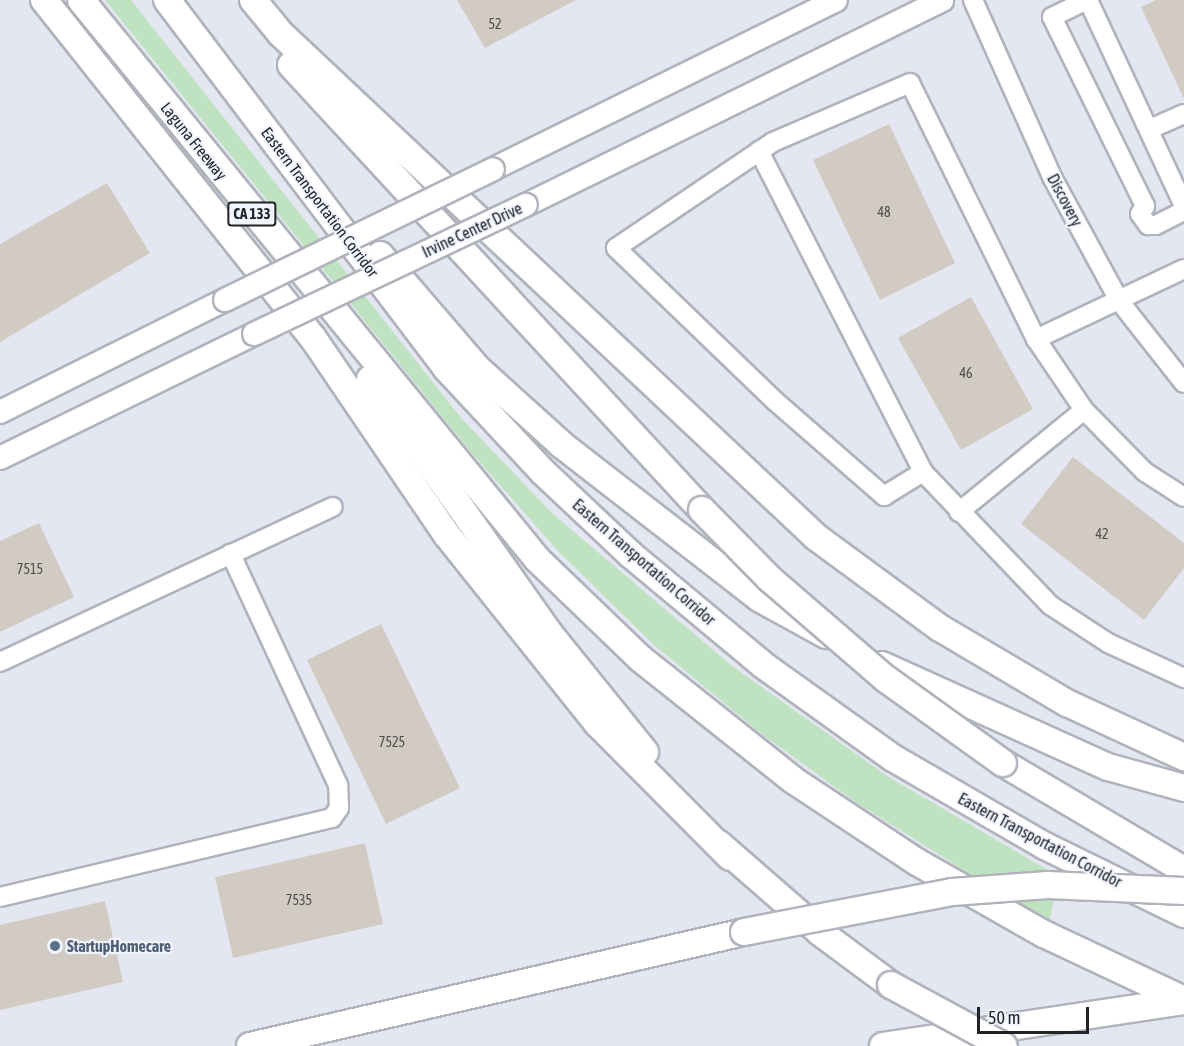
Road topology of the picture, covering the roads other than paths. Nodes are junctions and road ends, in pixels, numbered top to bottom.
1 (44, 0) edge
2 (81, 0) edge
3 (167, 0) edge
4 (236, 0) edge
5 (253, 0) edge
6 (836, 0) edge
7 (942, 0) edge
8 (973, 0) edge
9 (1087, 0) edge
10 (222, 73) junction
11 (1184, 114) edge
12 (1150, 129) junction
13 (759, 151) junction
14 (1184, 206) edge
15 (1184, 211) edge
16 (1184, 269) edge
17 (1120, 302) junction
18 (351, 338) junction
19 (1036, 339) junction
20 (1184, 384) edge
21 (1084, 410) junction
22 (0, 412) edge
23 (0, 458) edge
24 (922, 472) junction
25 (1184, 497) edge
26 (333, 507) dead end
27 (959, 512) junction
28 (231, 554) junction
29 (0, 662) edge
30 (1184, 678) edge
31 (1184, 757) edge
32 (1184, 788) edge
33 (730, 857) junction
34 (1184, 870) edge
35 (1184, 891) edge
36 (0, 897) edge
37 (1184, 914) edge
38 (1184, 1000) edge
39 (250, 1046) edge
40 (884, 1046) edge
41 (1004, 1046) edge

1 - 33 highway
2 - 18 highway, Laguna Freeway / CA 133
3 - 10 highway
4 - 34 highway, bridge
5 - 31 highway
6 - 22 main road, bridge
7 - 23 main road, Irvine Center Drive, bridge
8 - 17 street, Discovery
9 - 12 street
9 - 15 street
10 - 32 highway
10 - 37 highway, Eastern Transportation Corridor
11 - 12 street
12 - 14 street
13 - 19 street
13 - 24 street
13 - 24 street
16 - 17 street
17 - 19 street
17 - 20 street, Discovery
18 - 33 highway
18 - 38 highway
19 - 21 street
21 - 25 street
21 - 27 street
24 - 27 street
26 - 28 street
27 - 30 street
28 - 29 street
28 - 36 street
33 - 41 highway, bridge
35 - 39 highway, bridge
38 - 40 highway

